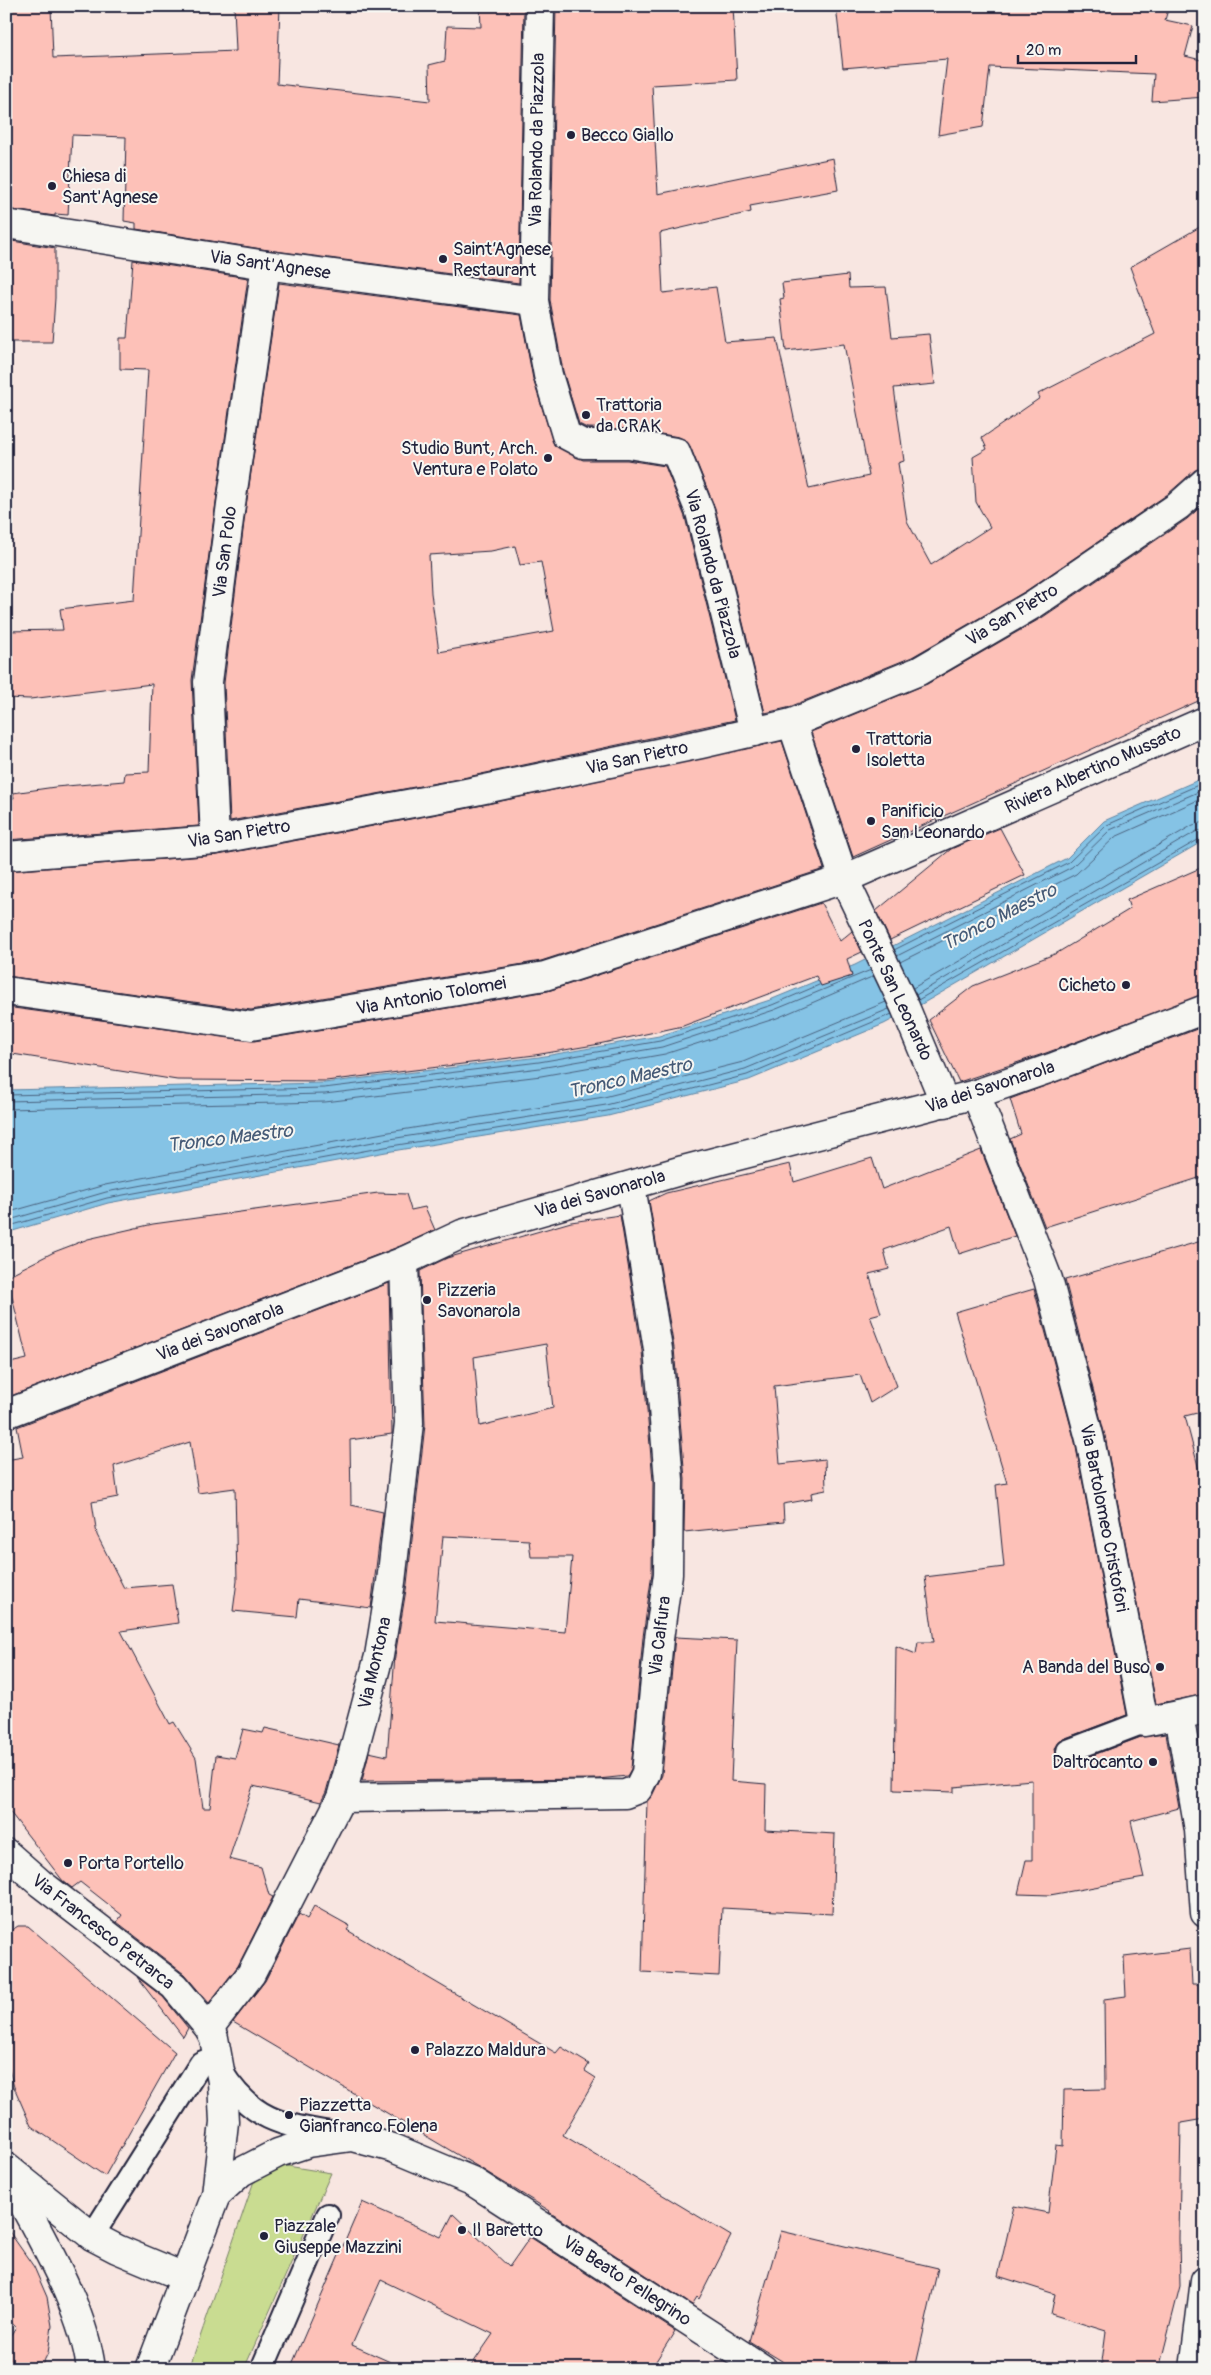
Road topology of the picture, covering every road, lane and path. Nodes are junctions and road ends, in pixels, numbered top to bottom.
1 (540, 6) edge
2 (6, 224) edge
3 (266, 265) junction
4 (534, 301) junction
5 (1205, 482) edge
6 (1205, 721) edge
7 (792, 722) junction
8 (754, 732) junction
9 (215, 840) junction
10 (6, 856) edge
11 (844, 878) junction
12 (6, 991) edge
13 (1205, 1009) edge
14 (976, 1094) junction
15 (945, 1103) junction
16 (631, 1186) junction
17 (404, 1261) junction
18 (6, 1414) edge
19 (1192, 1712) edge
20 (1144, 1722) junction
21 (1068, 1751) dead end
22 (341, 1798) junction
23 (12, 1862) edge
24 (1205, 1913) edge
25 (209, 2028) junction
26 (220, 2063) junction
27 (352, 2137) junction
28 (6, 2169) edge
29 (216, 2195) junction
30 (328, 2215) dead end
31 (92, 2236) junction
32 (184, 2277) junction
33 (1205, 2280) edge
34 (91, 2369) edge
35 (150, 2369) edge
36 (262, 2369) edge
37 (763, 2369) edge
38 (1194, 2369) edge

1 - 4 street, Via Rolando da Piazzola
2 - 3 street, Via Sant'Agnese
3 - 4 street, Via Sant'Agnese
3 - 9 street, Via San Polo
4 - 8 street, Via Rolando da Piazzola
5 - 7 street, Via San Pietro
6 - 11 street, Riviera Albertino Mussato
7 - 8 street, Via San Pietro
7 - 11 street
8 - 9 street, Via San Pietro
9 - 10 street, Via San Pietro
11 - 12 street, Via Antonio Tolomei
11 - 15 street, Ponte San Leonardo
13 - 14 street, Via dei Savonarola
14 - 15 street, Via dei Savonarola
14 - 20 street, Via Bartolomeo Cristofori
15 - 16 street, Via dei Savonarola
16 - 17 street, Via dei Savonarola
16 - 22 street, Via Calfura
17 - 18 street, Via dei Savonarola
17 - 22 street, Via Montona
19 - 20 street
19 - 24 street
20 - 21 lane
22 - 25 street, Via Montona
23 - 25 street, Via Francesco Petrarca
25 - 26 street, Via Francesco Petrarca
26 - 27 lane, Via Beato Pellegrino
26 - 29 street, Via Francesco Petrarca
26 - 31 lane
27 - 29 street, Via Beato Pellegrino
27 - 37 street, Via Beato Pellegrino
28 - 31 street
28 - 34 street
29 - 32 street
30 - 36 lane
31 - 32 street
32 - 35 street
33 - 38 street

